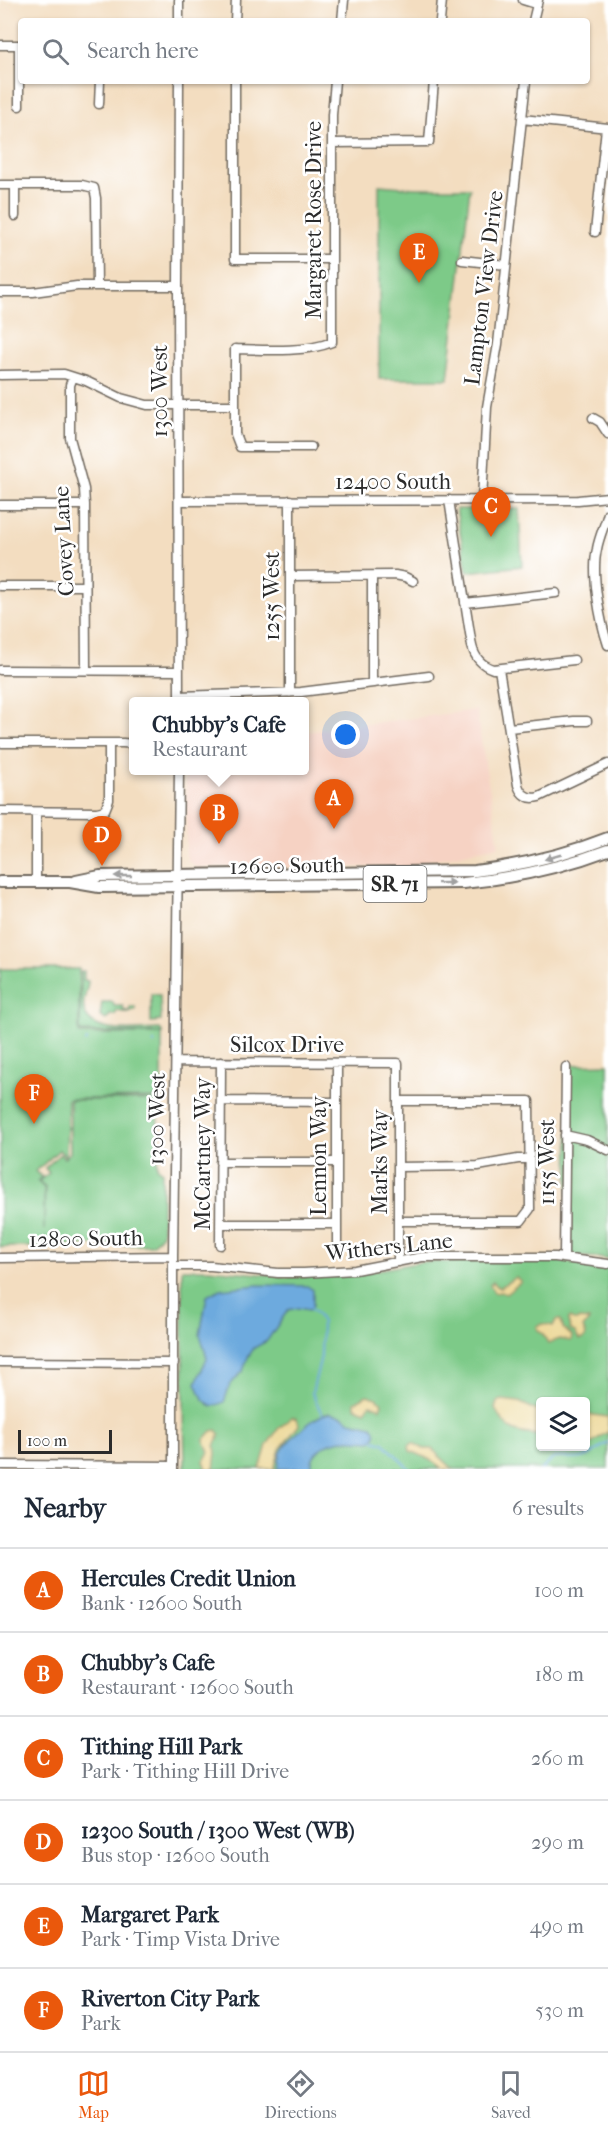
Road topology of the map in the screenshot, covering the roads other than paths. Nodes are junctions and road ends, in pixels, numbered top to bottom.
1 (179, 0) edge
2 (236, 0) edge
3 (344, 0) edge
4 (442, 0) edge
5 (523, 0) edge
6 (537, 2) edge
7 (179, 18) edge
8 (236, 18) edge
9 (342, 18) edge
10 (440, 18) edge
11 (533, 18) edge
12 (0, 45) edge
13 (18, 45) edge
14 (19, 84) edge
15 (99, 84) edge
16 (179, 84) edge
17 (235, 84) edge
18 (335, 84) edge
19 (434, 84) edge
20 (526, 84) edge
21 (99, 104) dead end
22 (19, 106) dead end
23 (522, 119) junction
24 (607, 128) edge
25 (332, 143) junction
26 (0, 185) edge
27 (15, 185) junction
28 (15, 216) dead end
29 (595, 232) dead end
30 (332, 259) junction
31 (462, 260) dead end
32 (506, 265) junction
33 (97, 286) junction
34 (178, 286) junction
35 (0, 292) edge
36 (0, 375) edge
37 (73, 377) junction
38 (179, 405) junction
39 (235, 405) junction
40 (593, 418) dead end
41 (608, 434) edge
42 (311, 447) dead end
43 (608, 499) edge
44 (290, 500) junction
45 (449, 500) junction
46 (482, 500) junction
47 (179, 501) junction
48 (85, 504) junction
49 (0, 505) edge
50 (608, 513) edge
51 (290, 576) junction
52 (372, 576) junction
53 (413, 581) dead end
54 (0, 586) edge
55 (86, 586) junction
56 (556, 593) dead end
57 (465, 603) junction
58 (608, 645) edge
59 (574, 660) dead end
60 (499, 669) junction
61 (0, 670) edge
62 (86, 670) junction
63 (178, 671) junction
64 (429, 676) dead end
65 (372, 683) junction
66 (290, 693) junction
67 (179, 697) edge
68 (216, 697) edge
69 (587, 721) dead end
70 (509, 728) junction
71 (0, 742) edge
72 (109, 742) junction
73 (129, 744) edge
74 (608, 764) edge
75 (179, 775) edge
76 (0, 811) edge
77 (36, 812) junction
78 (608, 838) edge
79 (608, 850) edge
80 (178, 881) junction
81 (0, 882) edge
82 (36, 882) junction
83 (176, 1062) junction
84 (221, 1062) junction
85 (337, 1063) junction
86 (398, 1063) joint
87 (566, 1068) dead end
88 (221, 1101) junction
89 (337, 1101) junction
90 (398, 1101) junction
91 (565, 1135) junction
92 (608, 1150) edge
93 (530, 1159) junction
94 (220, 1162) junction
95 (337, 1162) junction
96 (398, 1167) junction
97 (398, 1221) junction
98 (220, 1224) junction
99 (337, 1224) junction
100 (220, 1245) dead end
101 (337, 1250) dead end
102 (173, 1256) junction
103 (564, 1257) junction
104 (0, 1258) edge
105 (398, 1262) junction
106 (608, 1264) edge
107 (173, 1266) junction
108 (0, 1362) edge
109 (174, 1363) junction
110 (0, 1465) edge
111 (52, 1467) edge
112 (173, 1467) edge

1 - 7 street
2 - 8 street
3 - 9 street
4 - 10 street
5 - 6 street
6 - 11 street
12 - 13 street
14 - 22 street
15 - 21 street
16 - 34 street, 1300 West
17 - 30 street
18 - 25 street, Margaret Rose Drive
19 - 25 street
20 - 23 street, Lampton View Drive
23 - 24 street
23 - 32 street, Lampton View Drive
24 - 29 street
25 - 30 street, Margaret Rose Drive
26 - 27 street
27 - 28 street
27 - 33 street
30 - 39 street, Margaret Rose Drive
31 - 32 street
32 - 46 street, Lampton View Drive
33 - 34 street
33 - 35 street
34 - 38 street, 1300 West
36 - 37 street
37 - 38 street
37 - 48 street, Covey Lane
38 - 39 street
38 - 47 street, 1300 West
39 - 42 street, Margaret Rose Drive
40 - 41 street
43 - 46 street, 12400 South
44 - 45 street, 12400 South
44 - 47 street, 12400 South
44 - 51 street, 1255 West
45 - 46 street, 12400 South
45 - 57 street
47 - 63 street, 1300 West
48 - 49 street
48 - 55 street, Covey Lane
50 - 58 street
51 - 52 street
51 - 66 street, 1255 West
52 - 53 street
52 - 65 street
54 - 55 street
55 - 62 street, Covey Lane
56 - 57 street
57 - 60 street
59 - 60 street
60 - 70 street
61 - 62 street
62 - 63 street
63 - 67 street, 1300 West
64 - 65 street
65 - 66 street
66 - 68 street
69 - 70 street
70 - 74 street
71 - 72 street
72 - 73 street
72 - 77 street
75 - 80 street, 1300 West
76 - 77 street
77 - 82 street
78 -> 80 main road, 12600 South / SR 71
80 -> 79 main road, 12600 South / SR 71
80 - 82 main road, 12600 South / SR 71
80 - 83 street, 1300 West
81 - 82 main road, 12600 South / SR 71
83 - 84 street, Silcox Drive
83 - 102 street, 1300 West
84 - 85 street, Silcox Drive
84 - 88 street, McCartney Way
85 - 86 street, Silcox Drive
85 - 89 street, Lennon Way
86 - 90 street, Marks Way
87 - 91 street, 1155 West
88 - 89 street
88 - 94 street, McCartney Way
89 - 95 street, Lennon Way
90 - 93 street
90 - 96 street, Marks Way
91 - 92 street
91 - 103 street, 1155 West
93 - 96 street
93 - 97 street
94 - 95 street
94 - 98 street, McCartney Way
95 - 99 street, Lennon Way
96 - 97 street, Marks Way
97 - 105 street, Marks Way
98 - 99 street
98 - 100 street, McCartney Way
99 - 101 street, Lennon Way
102 - 104 street, 12800 South
102 - 107 street, 1300 West
103 - 105 street, Withers Lane
103 - 106 street, Withers Lane
105 - 107 street, Withers Lane
107 - 109 street, 1300 West
108 - 109 street
109 - 112 street, 1300 West
110 - 111 street
111 - 112 street

